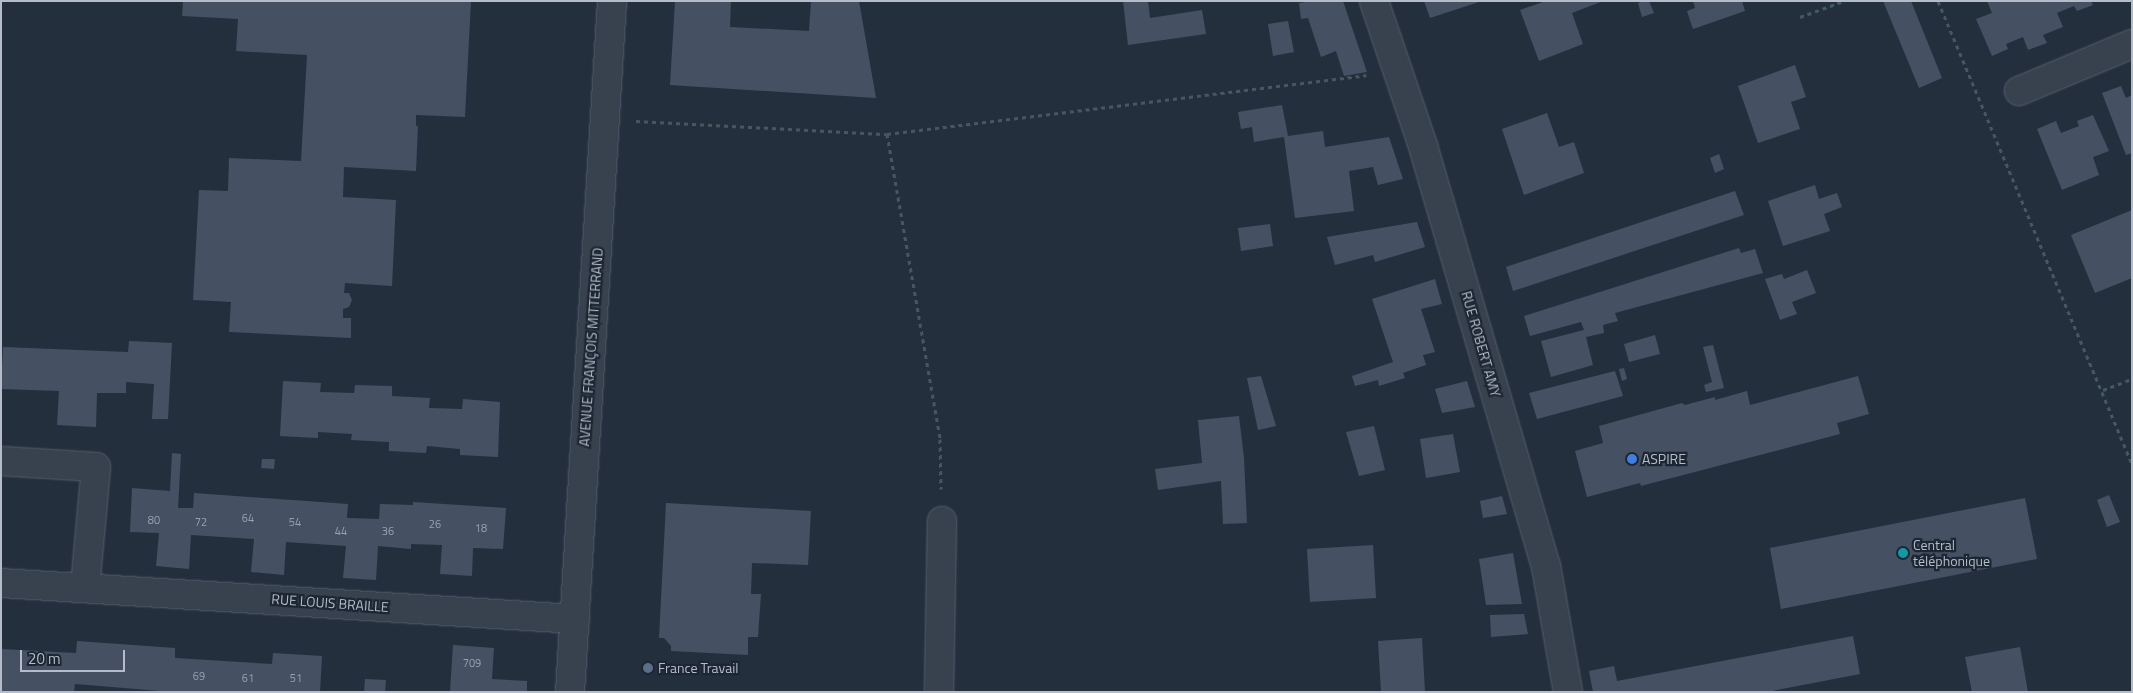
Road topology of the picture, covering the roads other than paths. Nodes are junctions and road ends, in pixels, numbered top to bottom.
1 (612, 1) edge
2 (1374, 1) edge
3 (2132, 44) edge
4 (2019, 90) dead end
5 (1, 461) edge
6 (942, 521) road end
7 (1, 583) edge
8 (85, 588) junction
9 (574, 618) junction
10 (570, 692) edge
11 (939, 692) edge
12 (1568, 692) edge

1 - 9 street, AVENUE FRANÇOIS MITTERRAND
2 - 12 street, RUE ROBERT AMY
3 - 4 street
5 - 8 street
6 - 11 street
7 - 8 street, RUE LOUIS BRAILLE
8 - 9 street, RUE LOUIS BRAILLE
9 - 10 street, AVENUE FRANÇOIS MITTERRAND

